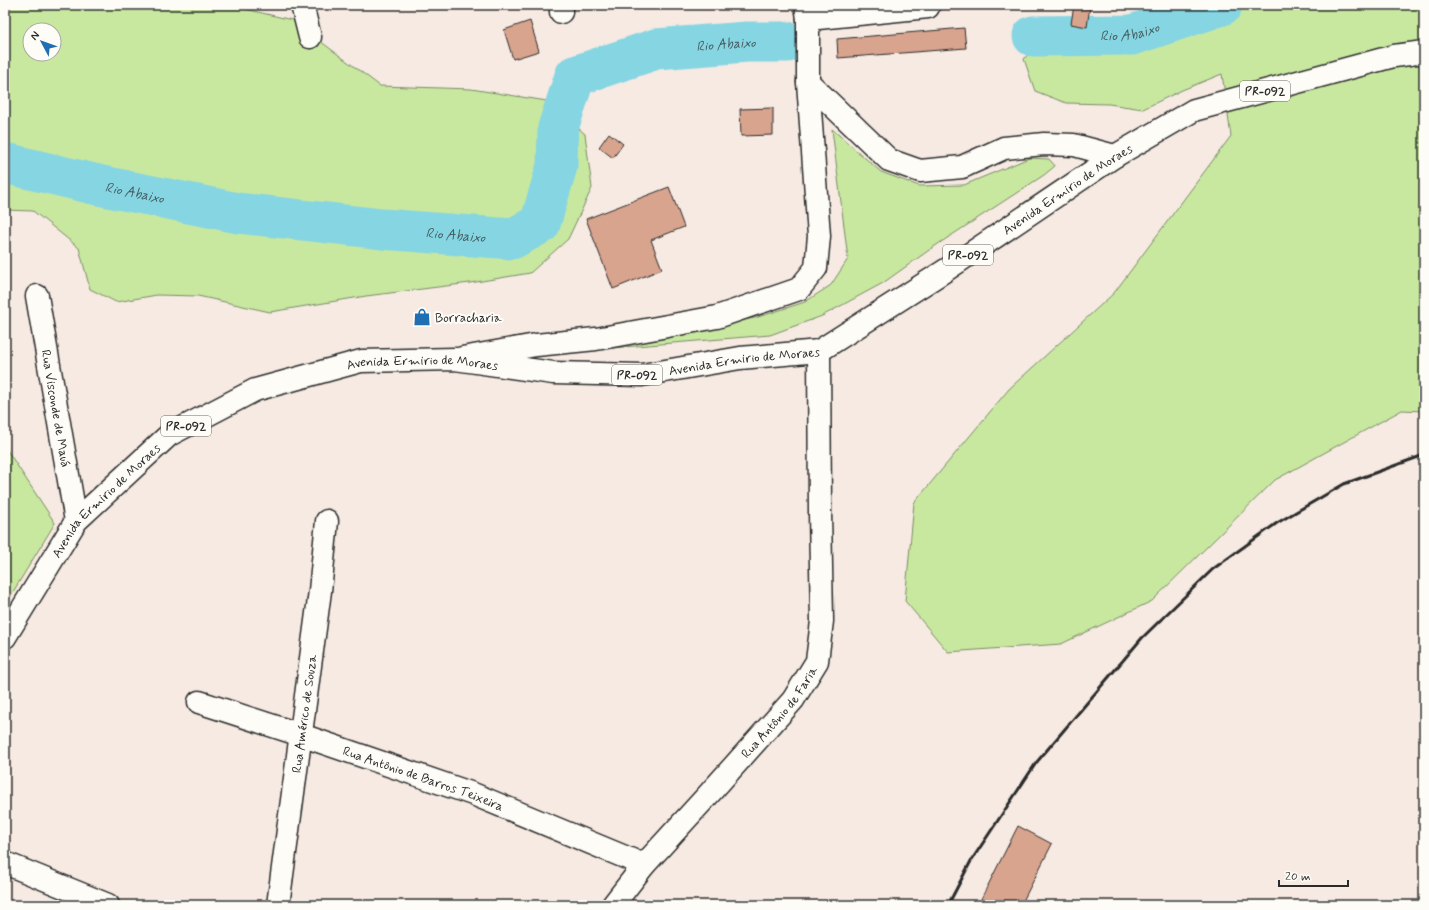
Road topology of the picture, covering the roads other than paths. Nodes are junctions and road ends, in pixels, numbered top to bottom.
1 (302, 5) edge
2 (928, 6) edge
3 (807, 12) edge
4 (310, 37) dead end
5 (1424, 52) edge
6 (808, 82) junction
7 (1115, 156) junction
8 (37, 296) dead end
9 (819, 351) junction
10 (455, 359) junction
11 (76, 521) junction
12 (327, 521) dead end
13 (5, 637) edge
14 (199, 702) dead end
15 (301, 735) junction
16 (5, 863) edge
17 (644, 865) junction
18 (108, 905) edge
19 (278, 905) edge
20 (613, 905) edge

1 - 4 street
2 - 3 street
3 - 6 street
5 - 7 street, Avenida Ermirio de Moraes / PR-092
6 - 7 street
6 - 10 street
7 - 9 street, Avenida Ermirio de Moraes / PR-092
8 - 11 street, Rua Visconde de Mauá
9 - 10 street, Avenida Ermirio de Moraes / PR-092
9 - 17 street, Rua Antônio de Faria
10 - 11 street, Avenida Ermirio de Moraes / PR-092
11 - 13 street, Avenida Ermirio de Moraes / PR-092
12 - 15 street, Rua Américo de Souza
14 - 15 street, Rua Antônio de Barros Teixeira
15 - 17 street, Rua Antônio de Barros Teixeira
15 - 19 street, Rua Américo de Souza
16 - 18 street
17 - 20 street, Rua Antônio de Faria

